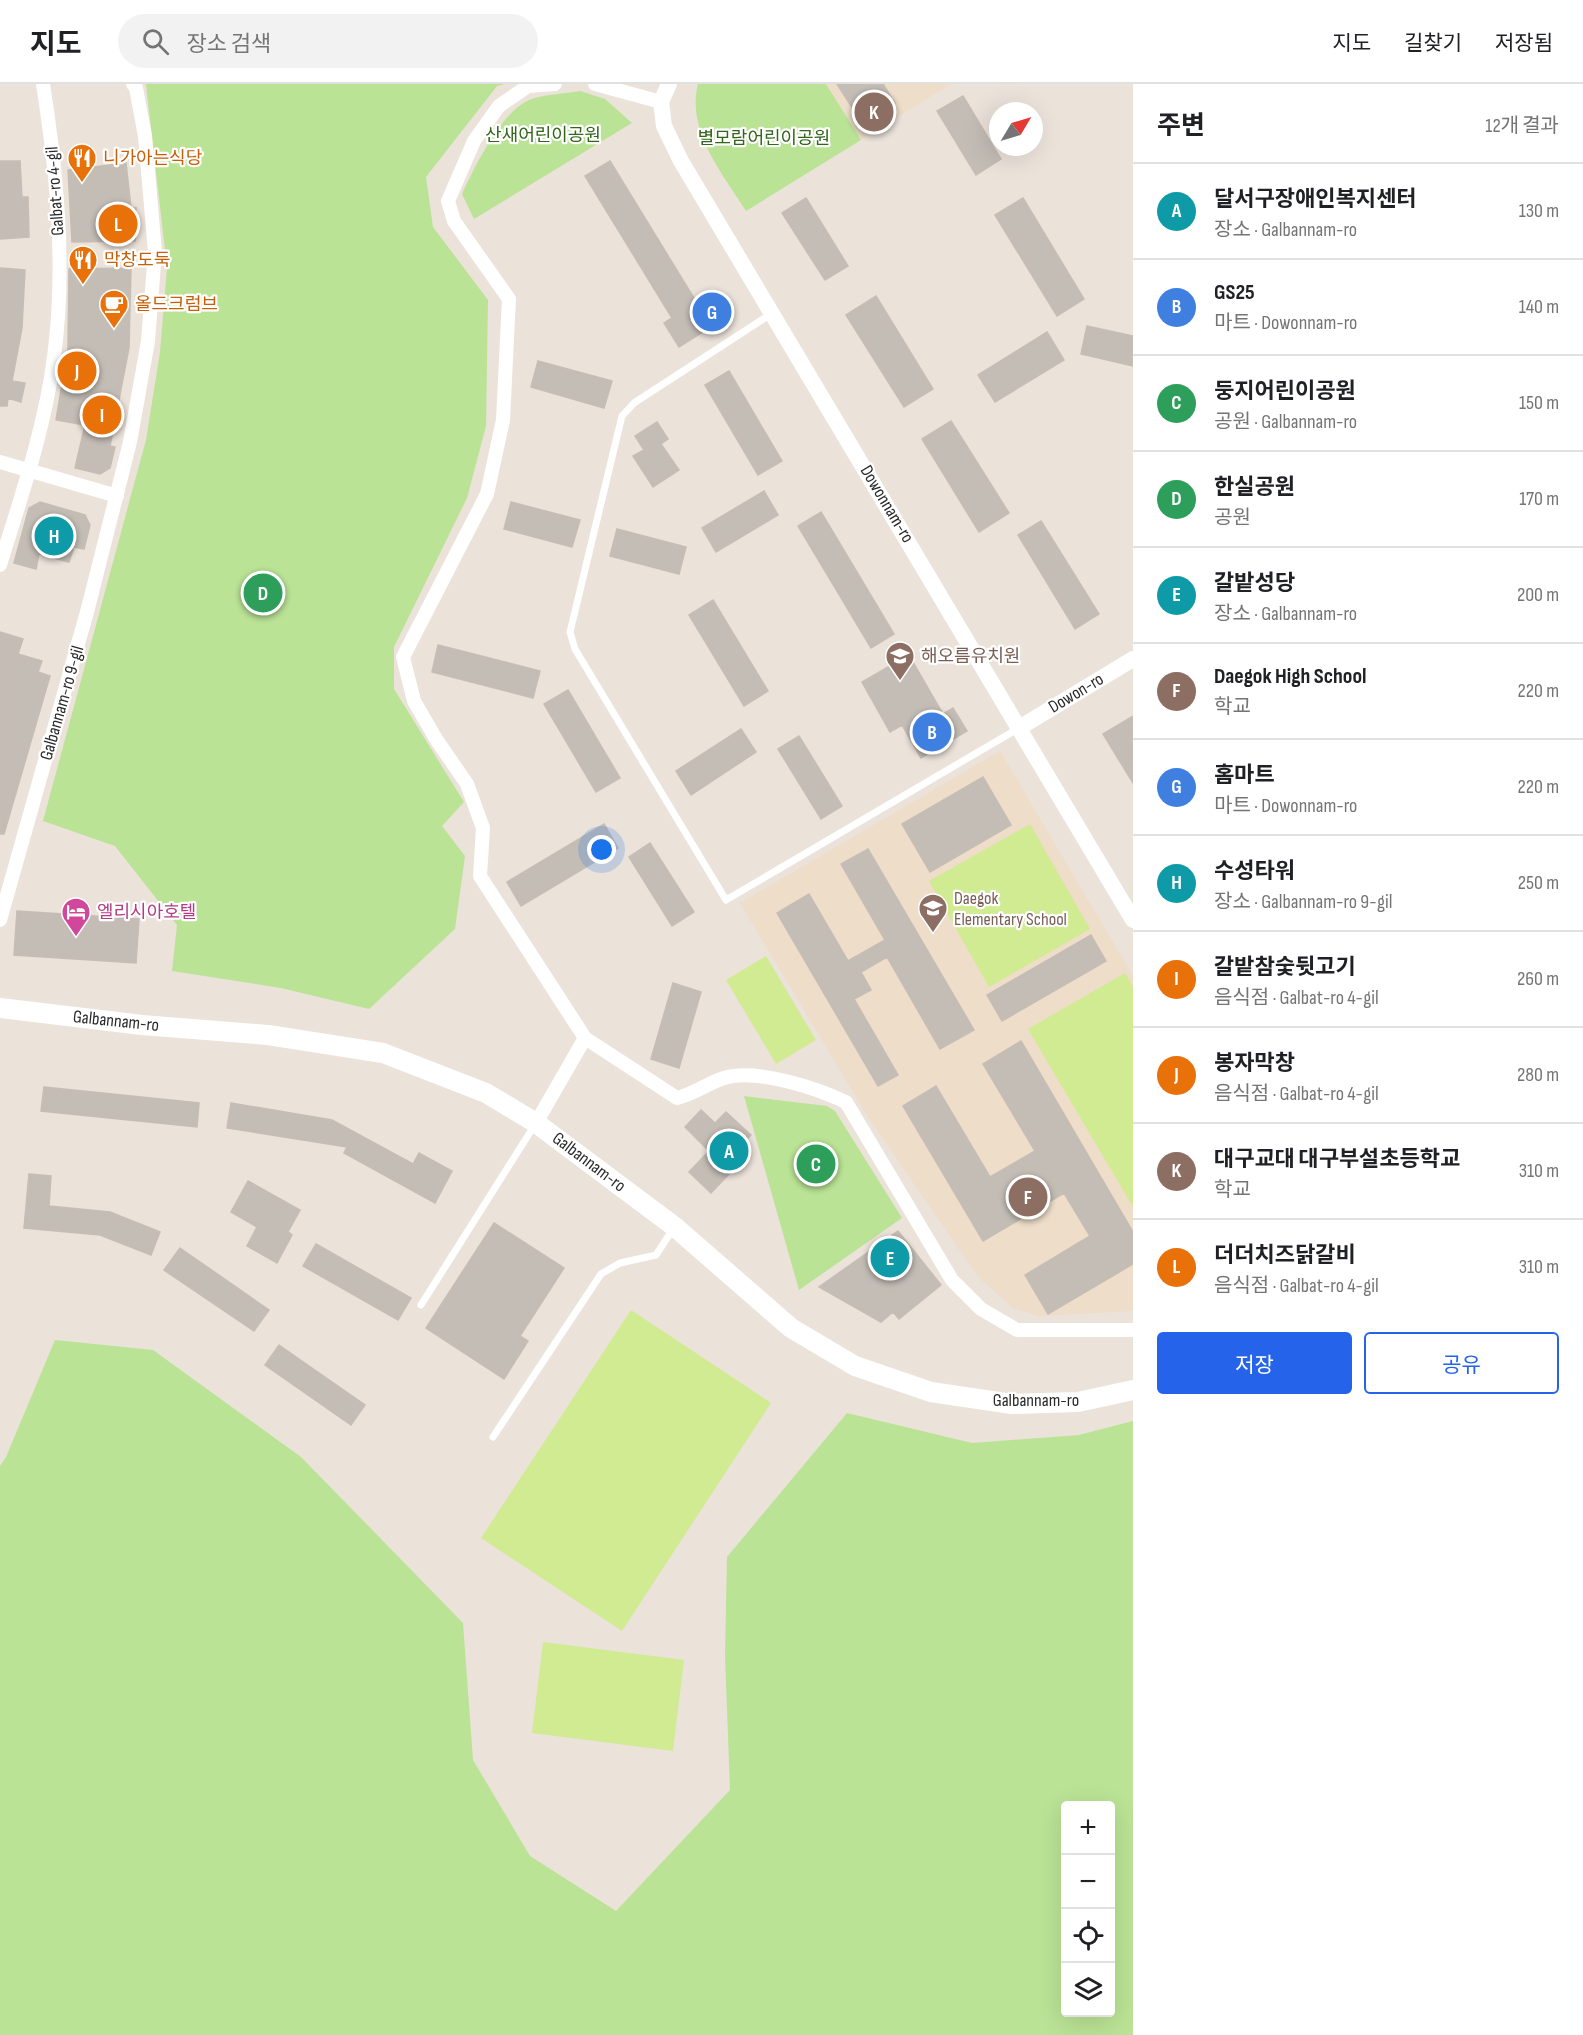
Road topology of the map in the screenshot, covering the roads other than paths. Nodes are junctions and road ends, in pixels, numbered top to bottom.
1 (43, 84) edge
2 (133, 84) edge
3 (555, 84) edge
4 (595, 84) edge
5 (669, 84) edge
6 (661, 102) junction
7 (772, 314) junction
8 (0, 462) edge
9 (29, 471) junction
10 (117, 496) junction
11 (0, 565) edge
12 (1133, 659) edge
13 (1019, 728) junction
14 (1, 912) edge
15 (1133, 920) edge
16 (0, 1008) edge
17 (585, 1038) junction
18 (536, 1124) junction
19 (675, 1227) junction
20 (421, 1305) dead end
21 (1133, 1330) edge
22 (1133, 1390) edge
23 (493, 1437) dead end

1 - 9 street, Galbat-ro 4-gil
2 - 10 street
3 - 17 street
4 - 6 street
5 - 6 street
6 - 7 street, Dowonnam-ro
7 - 13 street, Dowonnam-ro
7 - 13 lane
8 - 9 street
9 - 10 street
9 - 11 street
10 - 14 street, Galbannam-ro 9-gil
12 - 13 street, Dowon-ro
13 - 15 street, Dowonnam-ro
16 - 18 main road, Galbannam-ro
17 - 18 street
17 - 21 street
18 - 19 main road, Galbannam-ro
18 - 20 lane
19 - 22 main road, Galbannam-ro
19 - 23 lane

